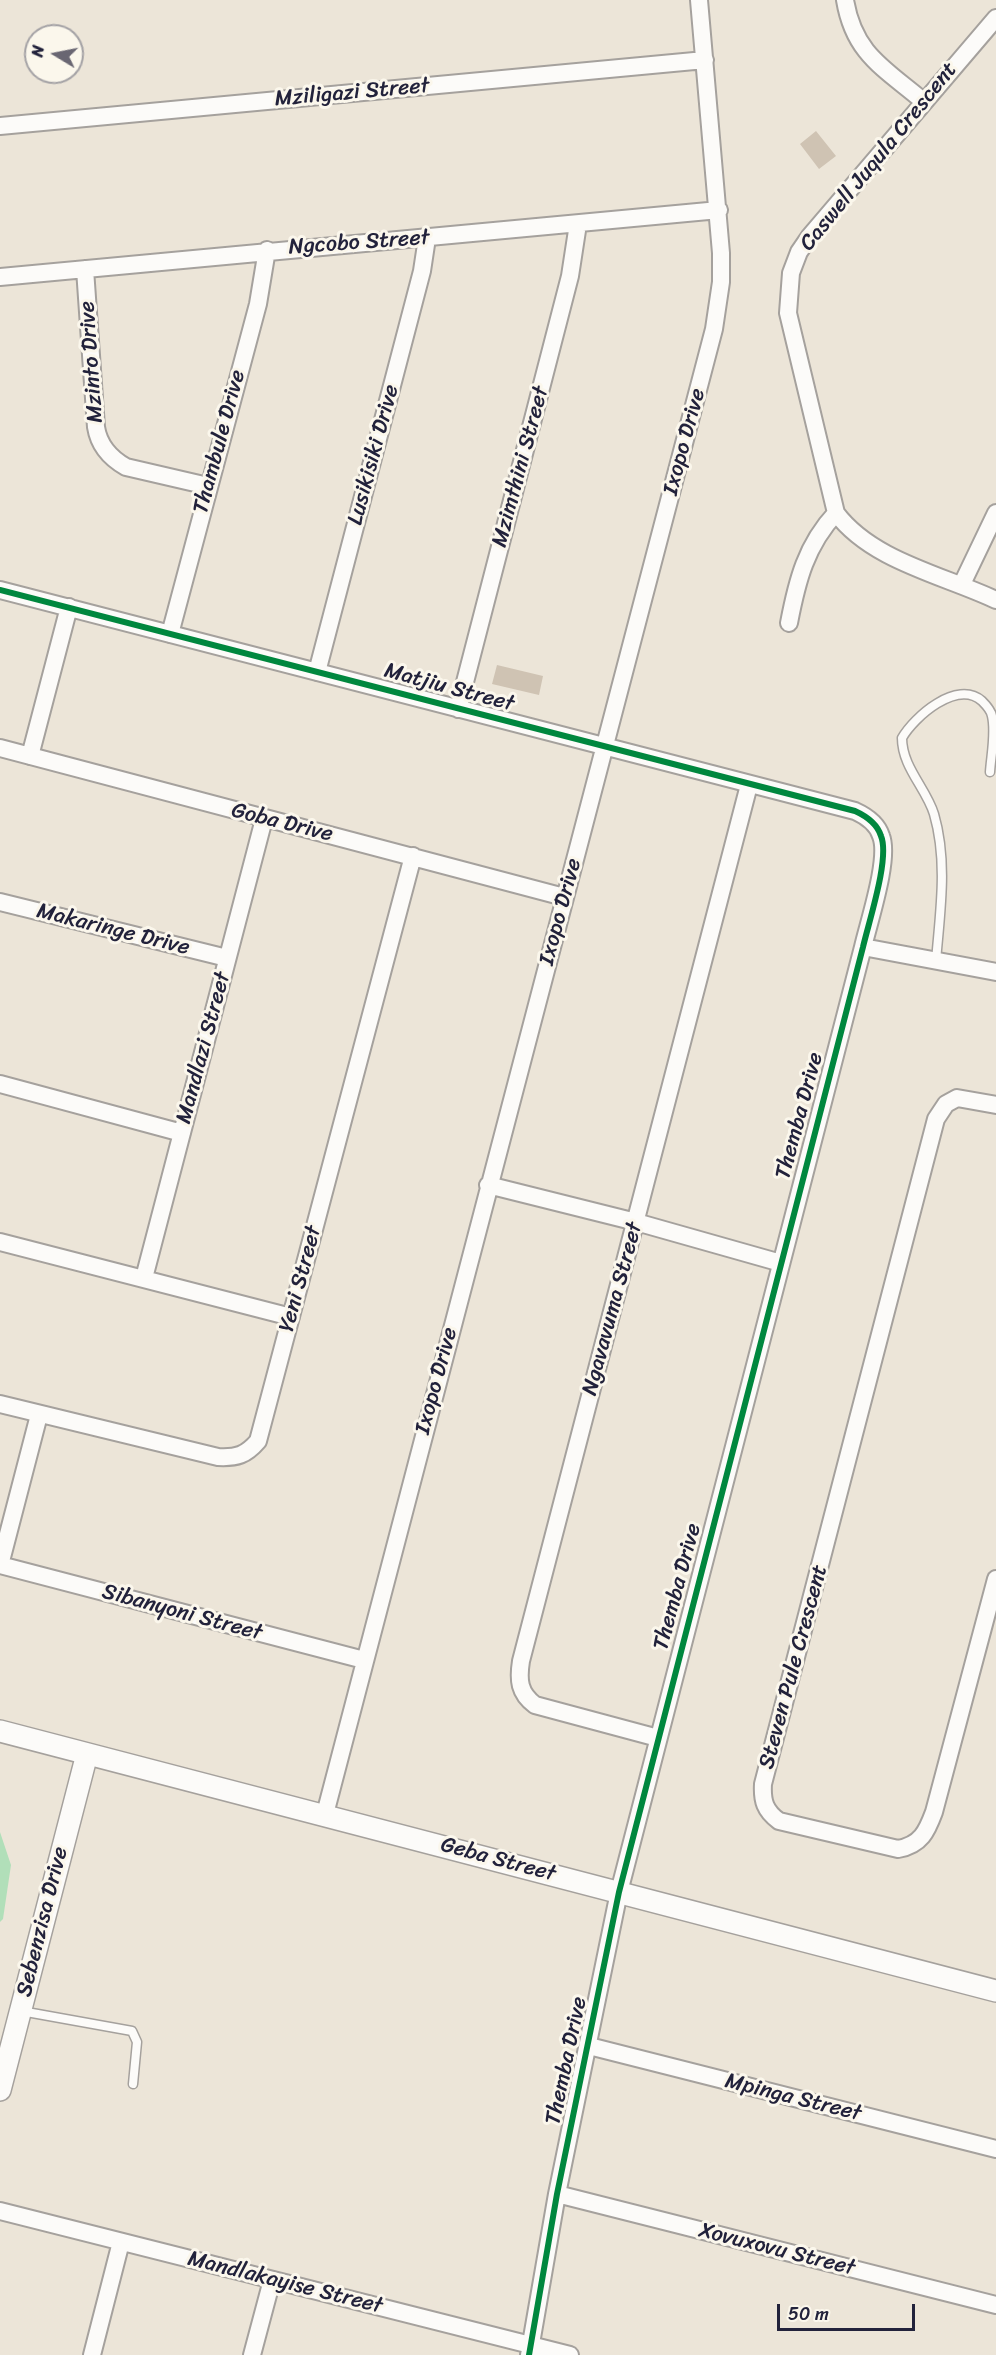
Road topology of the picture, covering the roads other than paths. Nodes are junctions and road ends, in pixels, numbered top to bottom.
1 (699, 0) edge
2 (845, 0) edge
3 (996, 18) edge
4 (705, 60) junction
5 (923, 101) junction
6 (0, 126) edge
7 (719, 210) junction
8 (578, 224) junction
9 (427, 238) junction
10 (267, 250) junction
11 (85, 269) junction
12 (0, 277) edge
13 (208, 486) junction
14 (836, 513) junction
15 (996, 513) edge
16 (962, 584) junction
17 (0, 590) edge
18 (996, 600) edge
19 (69, 608) junction
20 (789, 623) dead end
21 (170, 634) junction
22 (317, 672) junction
23 (458, 709) junction
24 (0, 748) edge
25 (605, 748) junction
26 (30, 756) junction
27 (990, 772) dead end
28 (749, 785) junction
29 (264, 819) junction
30 (881, 833) joint
31 (413, 856) junction
32 (564, 897) junction
33 (0, 902) edge
34 (863, 946) junction
35 (227, 958) junction
36 (936, 961) junction
37 (996, 972) edge
38 (0, 1084) edge
39 (996, 1105) edge
40 (182, 1133) junction
41 (488, 1185) junction
42 (636, 1222) junction
43 (0, 1242) edge
44 (781, 1263) junction
45 (144, 1278) junction
46 (291, 1317) junction
47 (0, 1404) edge
48 (39, 1415) junction
49 (0, 1565) edge
50 (996, 1579) edge
51 (364, 1660) junction
52 (0, 1731) edge
53 (658, 1738) junction
54 (87, 1754) junction
55 (325, 1814) junction
56 (619, 1892) junction
57 (996, 1992) edge
58 (20, 2011) junction
59 (589, 2046) junction
60 (133, 2084) dead end
61 (0, 2090) edge
62 (996, 2149) edge
63 (557, 2194) junction
64 (0, 2211) edge
65 (121, 2242) junction
66 (272, 2280) junction
67 (996, 2305) edge
68 (530, 2350) edge
69 (92, 2355) edge
70 (252, 2355) edge
71 (570, 2355) edge

1 - 4 street, Ixopo Drive
2 - 5 street
3 - 5 street, Caswell Juqula Crescent
4 - 6 street, Mziligazi Street
4 - 7 street, Ixopo Drive
5 - 14 street, Caswell Juqula Crescent
7 - 8 street, Ngcobo Street
7 - 25 street, Ixopo Drive
8 - 9 street, Ngcobo Street
8 - 23 street, Mzimthini Street
9 - 10 street, Ngcobo Street
9 - 22 street, Lusikisiki Drive
10 - 11 street, Ngcobo Street
10 - 13 street, Thambule Drive
11 - 12 street, Ngcobo Street
11 - 13 street, Mzinto Drive
13 - 21 street, Thambule Drive
14 - 16 street, Caswell Juqula Crescent
14 - 20 street
15 - 16 street
16 - 18 street, Caswell Juqula Crescent
17 - 19 street, Matjiu Street
19 - 21 street, Matjiu Street
19 - 26 street
21 - 22 street, Matjiu Street
22 - 23 street, Matjiu Street
23 - 25 street, Matjiu Street
24 - 26 street, Goba Drive
25 - 28 street, Matjiu Street
25 - 32 street, Ixopo Drive
26 - 29 street, Goba Drive
27 - 36 lane
28 - 30 street, Matjiu Street
28 - 42 street, Ngavavuma Street
29 - 31 street, Goba Drive
29 - 35 street, Mandlazi Street
30 - 34 street, Themba Drive
31 - 32 street, Goba Drive
31 - 46 street, Yeni Street
32 - 41 street, Ixopo Drive
33 - 35 street, Makaringe Drive
34 - 36 street
34 - 44 street, Themba Drive
35 - 40 street, Mandlazi Street
36 - 37 street
38 - 40 street
39 - 50 street, Steven Pule Crescent
40 - 45 street, Mandlazi Street
41 - 42 street
41 - 51 street, Ixopo Drive
42 - 44 street
42 - 53 street, Ngavavuma Street
43 - 45 street
44 - 53 street, Themba Drive
45 - 46 street
46 - 48 street, Yeni Street
47 - 48 street, Yeni Street
48 - 49 street
49 - 51 street, Sibanyoni Street
51 - 55 street, Ixopo Drive
52 - 54 street, Geba Street
53 - 56 street, Themba Drive
54 - 55 street, Geba Street
54 - 58 street, Sebenzisa Drive
55 - 56 street, Geba Street
56 - 57 street, Geba Street
56 - 59 street, Themba Drive
58 - 60 lane
58 - 61 street, Sebenzisa Drive
59 - 62 street, Mpinga Street
59 - 63 street, Themba Drive
63 - 67 street, Xovuxovu Street
63 - 68 street, Themba Drive
64 - 65 street, Mandlakayise Street
65 - 66 street, Mandlakayise Street
65 - 69 street
66 - 68 street, Mandlakayise Street
66 - 70 street
68 - 71 street, Mandlakayise Street

